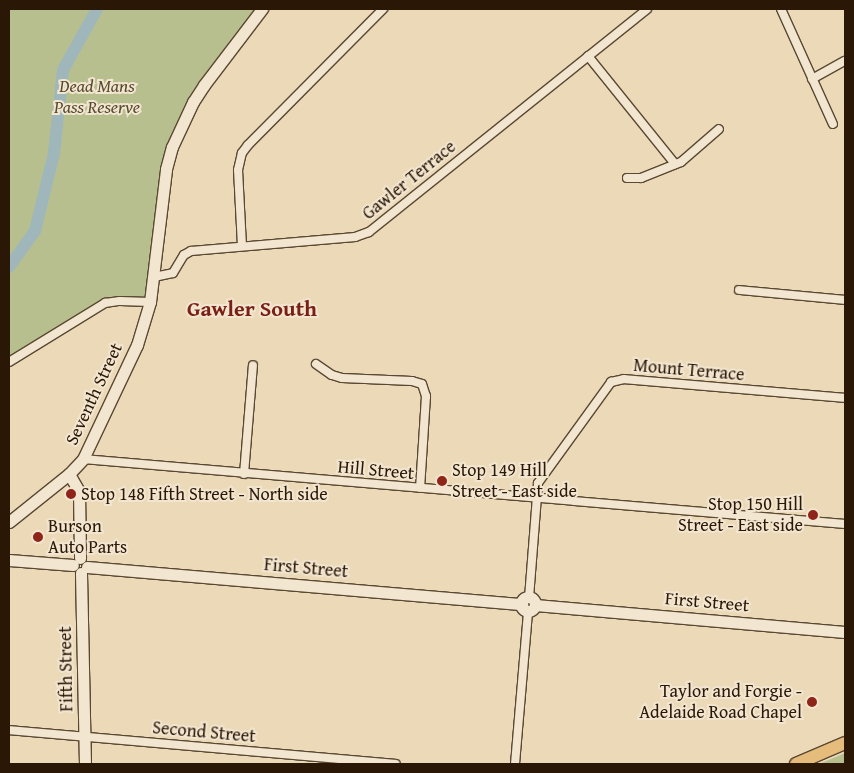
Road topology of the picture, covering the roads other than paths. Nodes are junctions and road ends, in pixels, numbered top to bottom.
1 (262, 9) edge
2 (383, 9) edge
3 (648, 9) edge
4 (781, 9) edge
5 (588, 56) junction
6 (845, 61) edge
7 (812, 79) junction
8 (833, 124) dead end
9 (720, 129) dead end
10 (675, 164) junction
11 (627, 178) dead end
12 (242, 246) junction
13 (154, 278) junction
14 (740, 290) dead end
15 (845, 300) edge
16 (150, 302) junction
17 (9, 362) edge
18 (316, 364) dead end
19 (253, 365) dead end
20 (845, 398) edge
21 (83, 459) junction
22 (69, 474) junction
23 (244, 474) junction
24 (420, 488) junction
25 (536, 499) junction
26 (9, 522) edge
27 (845, 524) edge
28 (9, 560) edge
29 (81, 566) junction
30 (528, 605) junction
31 (845, 632) edge
32 (9, 730) edge
33 (85, 737) junction
34 (845, 743) edge
35 (85, 764) edge
36 (396, 764) edge
37 (515, 764) edge
38 (796, 764) edge

1 - 13 street, Seventh Street
2 - 12 street
3 - 5 street, Gawler Terrace
4 - 7 street
5 - 10 street
5 - 12 street, Gawler Terrace
6 - 7 street
7 - 8 street
9 - 10 street
10 - 11 street
12 - 13 street, Gawler Terrace
13 - 16 street, Seventh Street
14 - 15 street
16 - 17 street
16 - 21 street, Seventh Street
18 - 24 street
19 - 23 street
20 - 25 street, Mount Terrace
21 - 22 street, Seventh Street
21 - 23 street, Hill Street
22 - 26 street, Seventh Street
22 - 29 street, Fifth Street
23 - 24 street, Hill Street
24 - 25 street, Hill Street
25 - 27 street, Hill Street
25 - 30 street
28 - 29 street, First Street
29 - 30 street, First Street
29 - 33 street, Fifth Street
30 - 31 street, First Street
30 - 37 street
32 - 33 street, Second Street
33 - 35 street, Fifth Street
33 - 36 street, Second Street
34 - 38 main road

